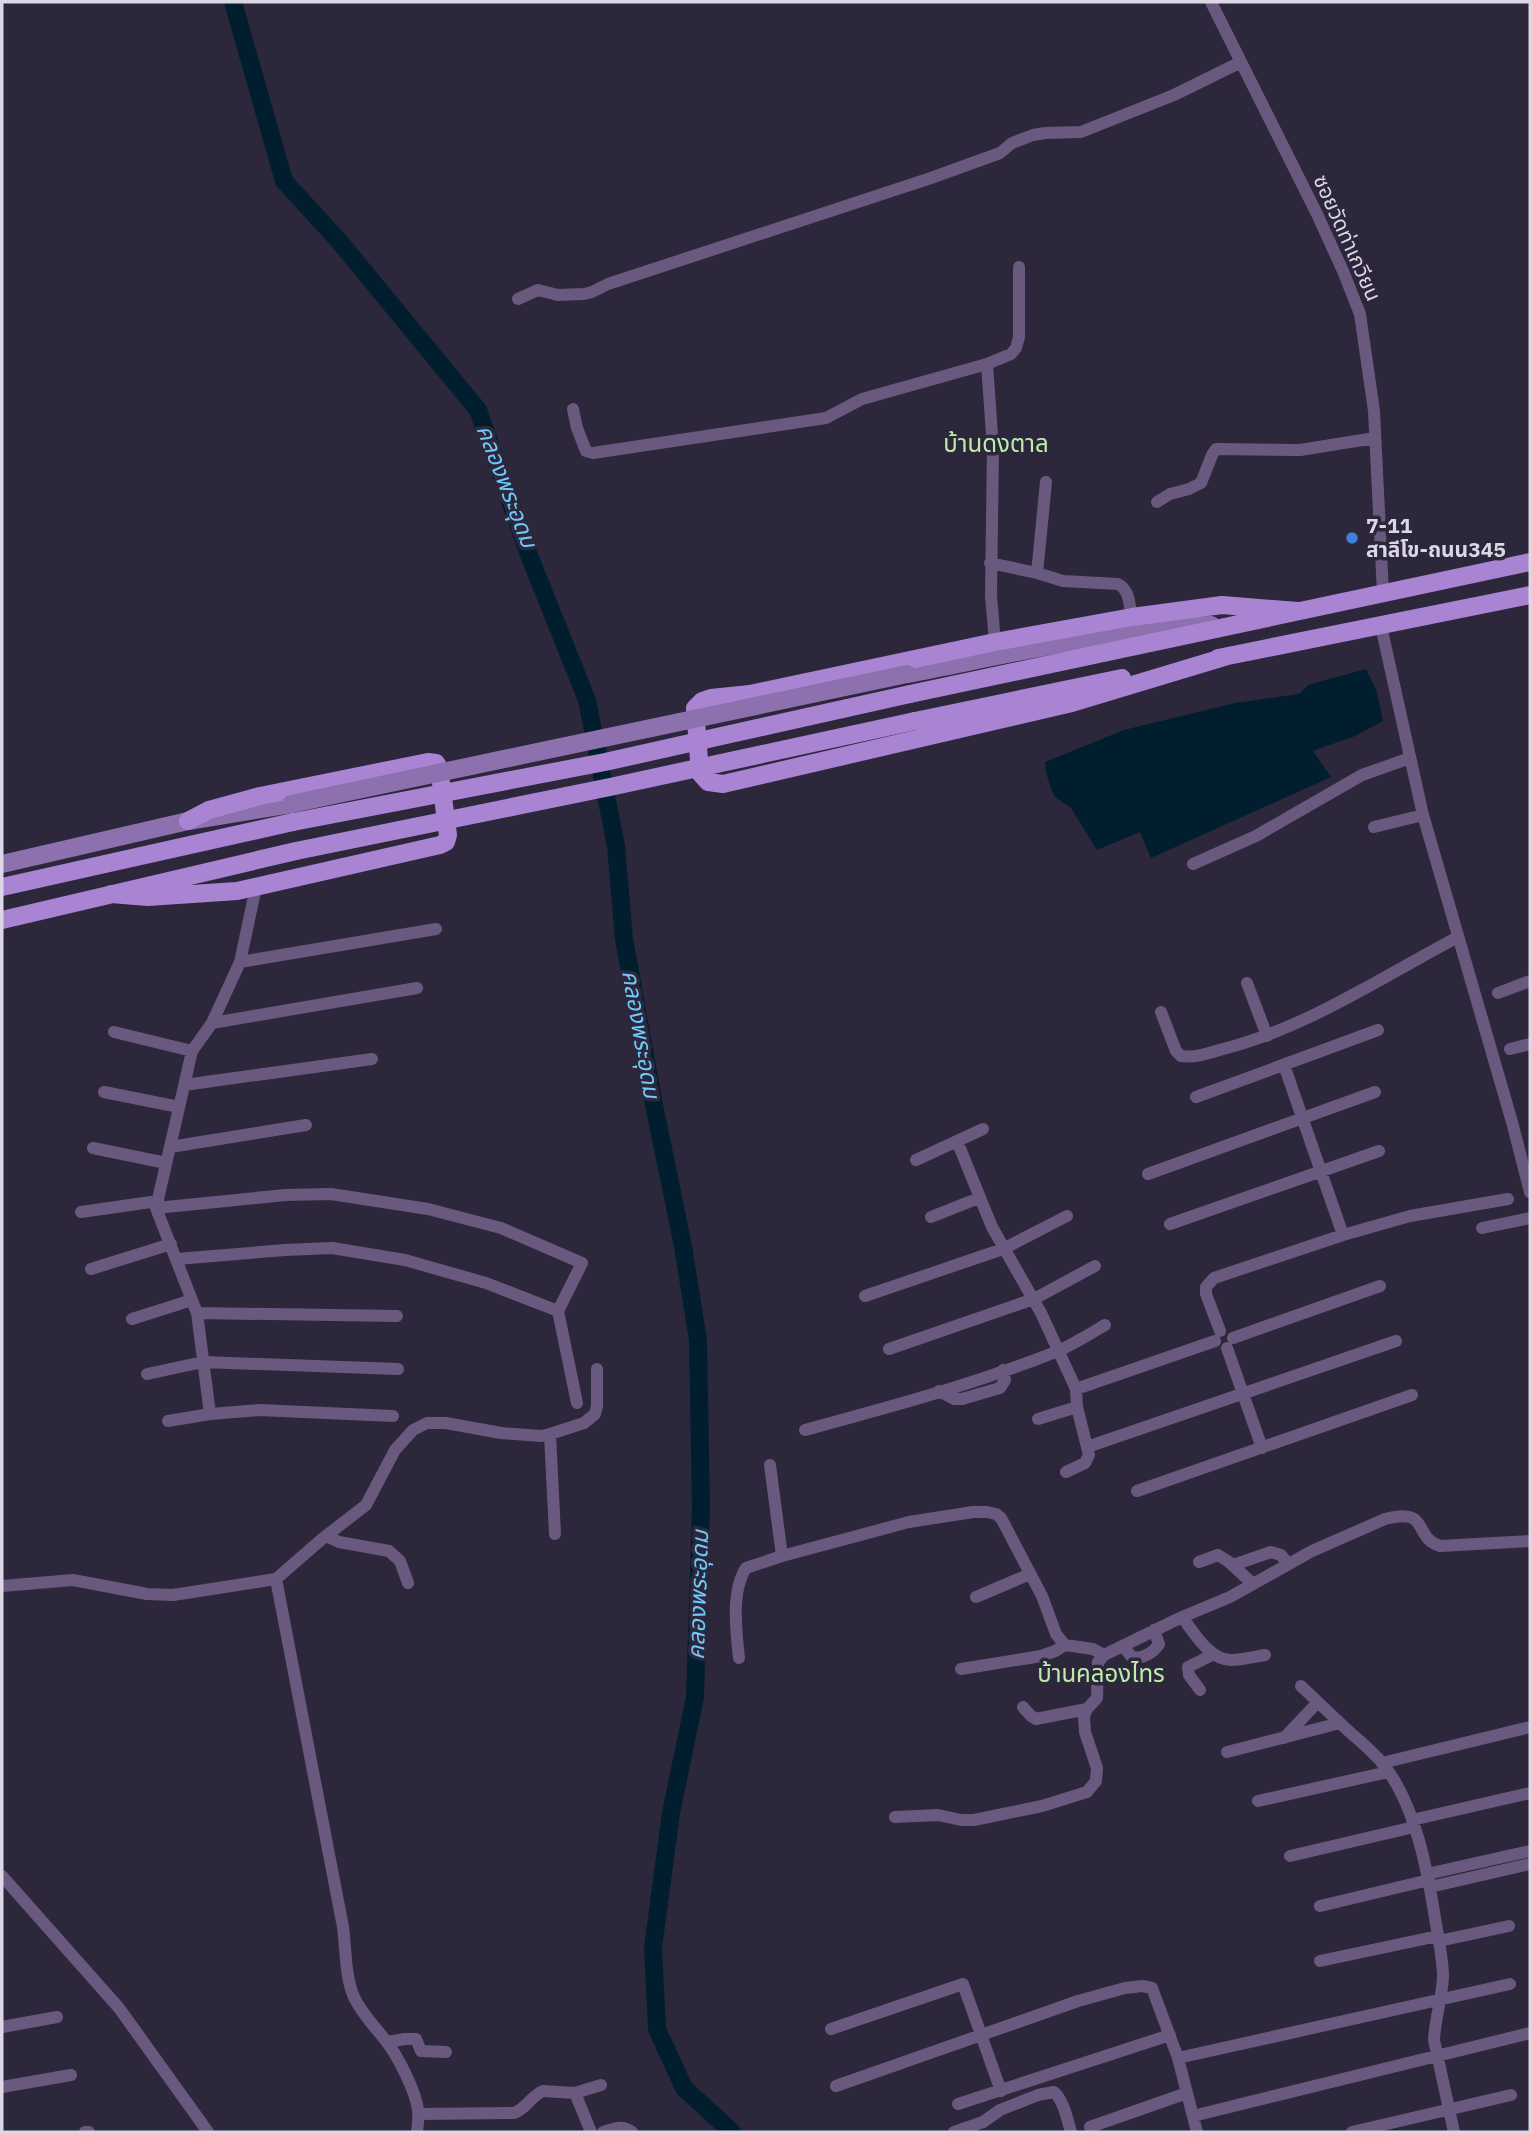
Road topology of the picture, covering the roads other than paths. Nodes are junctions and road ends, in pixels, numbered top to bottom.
1 (1211, 2) edge
2 (1241, 62) junction
3 (1019, 267) dead end
4 (518, 299) dead end
5 (986, 364) junction
6 (573, 409) dead end
7 (1375, 438) junction
8 (1046, 482) dead end
9 (1157, 502) dead end
10 (1530, 562) edge
11 (990, 563) junction
12 (1037, 573) junction
13 (1383, 593) junction
14 (1530, 595) edge
15 (1298, 611) junction
16 (1132, 617) junction
17 (1240, 623) junction
18 (1381, 626) junction
19 (995, 642) junction
20 (1228, 656) junction
21 (1410, 758) junction
22 (1423, 815) junction
23 (188, 821) junction
24 (1374, 827) dead end
25 (2, 864) edge
26 (1193, 864) dead end
27 (2, 887) edge
28 (256, 887) junction
29 (111, 894) junction
30 (2, 920) edge
31 (436, 929) dead end
32 (1458, 937) junction
33 (240, 962) junction
34 (1530, 981) edge
35 (1247, 983) dead end
36 (417, 988) dead end
37 (1498, 993) dead end
38 (1161, 1012) dead end
39 (212, 1023) junction
40 (1378, 1030) dead end
41 (114, 1032) dead end
42 (1267, 1036) junction
43 (1530, 1044) edge
44 (1510, 1049) dead end
45 (192, 1051) junction
46 (372, 1059) dead end
47 (1284, 1065) junction
48 (184, 1085) junction
49 (1375, 1091) dead end
50 (104, 1092) dead end
51 (1196, 1097) dead end
52 (179, 1107) junction
53 (1303, 1118) junction
54 (306, 1125) dead end
55 (983, 1129) dead end
56 (957, 1141) junction
57 (170, 1147) junction
58 (93, 1148) dead end
59 (1379, 1151) dead end
60 (916, 1160) dead end
61 (166, 1163) junction
62 (1321, 1171) junction
63 (1148, 1174) dead end
64 (1522, 1195) edge
65 (979, 1198) junction
66 (157, 1204) junction
67 (81, 1212) dead end
68 (1067, 1216) dead end
69 (931, 1217) dead end
70 (1530, 1218) edge
71 (1170, 1224) dead end
72 (1482, 1228) dead end
73 (1343, 1235) junction
74 (171, 1244) junction
75 (1003, 1249) junction
76 (177, 1259) junction
77 (1094, 1266) dead end
78 (91, 1269) dead end
79 (1380, 1286) dead end
80 (865, 1296) dead end
81 (1034, 1299) junction
82 (195, 1306) junction
83 (558, 1311) junction
84 (397, 1316) dead end
85 (132, 1318) dead end
86 (1105, 1325) dead end
87 (1218, 1336) junction
88 (1396, 1341) dead end
89 (1230, 1343) junction
90 (889, 1349) dead end
91 (1059, 1350) junction
92 (203, 1363) junction
93 (398, 1369) dead end
94 (597, 1369) dead end
95 (147, 1374) dead end
96 (1076, 1390) junction
97 (1244, 1394) junction
98 (1412, 1395) dead end
99 (577, 1403) dead end
100 (1077, 1407) junction
101 (210, 1414) junction
102 (393, 1416) dead end
103 (1038, 1419) dead end
104 (168, 1421) dead end
105 (805, 1430) dead end
106 (550, 1434) junction
107 (1087, 1447) junction
108 (1262, 1448) junction
109 (770, 1465) dead end
110 (1066, 1472) dead end
111 (1137, 1491) dead end
112 (555, 1534) dead end
113 (326, 1536) junction
114 (1530, 1541) edge
115 (782, 1556) junction
116 (1199, 1562) dead end
117 (1288, 1564) junction
118 (1233, 1565) junction
119 (1030, 1574) junction
120 (275, 1580) junction
121 (408, 1583) dead end
122 (1253, 1584) junction
123 (2, 1586) edge
124 (976, 1597) dead end
125 (1182, 1617) junction
126 (1154, 1630) junction
127 (1065, 1645) junction
128 (1123, 1646) junction
129 (1213, 1654) junction
130 (1104, 1655) junction
131 (1265, 1655) dead end
132 (739, 1658) dead end
133 (961, 1669) dead end
134 (1301, 1686) dead end
135 (1200, 1690) dead end
136 (1317, 1703) junction
137 (1023, 1707) dead end
138 (1087, 1709) junction
139 (1340, 1724) junction
140 (1530, 1727) edge
141 (1284, 1738) junction
142 (1227, 1752) dead end
143 (1385, 1768) junction
144 (1530, 1793) edge
145 (1258, 1801) dead end
146 (895, 1817) dead end
147 (1413, 1823) junction
148 (1530, 1851) edge
149 (1290, 1856) dead end
150 (1502, 1864) junction
151 (1530, 1864) edge
152 (2, 1876) edge
153 (1429, 1881) junction
154 (1320, 1906) dead end
155 (1509, 1926) dead end
156 (1439, 1939) junction
157 (1320, 1961) dead end
158 (1510, 1984) dead end
159 (1438, 2001) junction
160 (57, 2017) dead end
161 (2, 2027) edge
162 (831, 2029) dead end
163 (1530, 2033) edge
164 (981, 2034) junction
165 (1170, 2035) junction
166 (387, 2042) junction
167 (446, 2052) dead end
168 (1437, 2056) junction
169 (1178, 2058) junction
170 (71, 2075) dead end
171 (601, 2085) dead end
172 (836, 2086) dead end
173 (2, 2087) edge
174 (1001, 2091) junction
175 (575, 2093) junction
176 (1187, 2093) junction
177 (1511, 2095) dead end
178 (958, 2104) dead end
179 (1449, 2110) junction
180 (419, 2114) junction
181 (1193, 2116) junction
182 (1090, 2127) dead end
183 (208, 2132) edge
184 (417, 2132) edge
185 (592, 2132) edge
186 (603, 2132) edge
187 (632, 2132) edge
188 (954, 2132) edge
189 (1071, 2132) edge
190 (1197, 2132) edge
191 (1352, 2132) edge
192 (1454, 2132) edge

1 - 2 street, ซอยวัดท่าเกวียน
2 - 4 street
2 - 7 street, ซอยวัดท่าเกวียน
3 - 5 street
5 - 6 street
5 - 11 street
7 - 9 street
7 - 13 street, ซอยวัดท่าเกวียน
8 - 12 street
10 - 13 main road
11 - 12 street
11 - 19 street
12 - 16 street
13 - 15 main road
14 - 18 main road
15 - 16 main road
15 - 17 main road
16 - 19 main road
17 - 23 main road, bridge
17 - 27 main road, bridge
18 - 20 main road
18 - 21 street
19 - 20 main road
20 - 29 main road, bridge
21 - 22 street
21 - 26 street
22 - 24 street
22 - 32 street
23 - 25 main road
23 - 28 main road
28 - 29 main road
28 - 33 street
29 - 30 main road
31 - 33 street
32 - 42 street
32 - 64 street
33 - 39 street
34 - 37 street
35 - 42 street
36 - 39 street
38 - 42 street
39 - 45 street
40 - 47 street
41 - 45 street
43 - 44 street
45 - 48 street
46 - 48 street
47 - 51 street
47 - 53 street
48 - 52 street
49 - 53 street
50 - 52 street
52 - 57 street
53 - 62 street
53 - 63 street
54 - 57 street
55 - 56 street
56 - 60 street
56 - 65 street
57 - 61 street
58 - 61 street
59 - 62 street
61 - 66 street
62 - 71 street
62 - 73 street
64 - 73 street
65 - 69 street
65 - 75 street
66 - 67 street
66 - 74 street
66 - 83 street
68 - 75 street
70 - 72 street
73 - 87 street
74 - 76 street
74 - 78 street
75 - 80 street
75 - 81 street
76 - 82 street
76 - 83 street
77 - 81 street
79 - 89 street
81 - 90 street
81 - 91 street
82 - 84 street
82 - 85 street
82 - 92 street
83 - 99 street
86 - 91 street
87 - 89 street
87 - 96 street
88 - 97 street
89 - 97 street
91 - 96 street
91 - 105 street
92 - 93 street
92 - 95 street
92 - 101 street
94 - 106 street
96 - 100 street
97 - 107 street
97 - 108 street
98 - 108 street
100 - 103 street
100 - 107 street
101 - 102 street
101 - 104 street
106 - 112 street
106 - 113 street
107 - 110 street
108 - 111 street
109 - 115 street
113 - 120 street
113 - 121 street
114 - 117 street
115 - 119 street
115 - 132 street
116 - 118 street
117 - 118 street
117 - 122 street
118 - 122 street
119 - 124 street
119 - 127 street
120 - 123 street
120 - 166 street
122 - 125 street
125 - 126 street
125 - 129 street
126 - 128 street
126 - 128 street
127 - 130 street
127 - 133 street
128 - 130 street
129 - 131 street
129 - 135 street
130 - 138 street
134 - 136 street
136 - 139 street
136 - 141 street
137 - 138 street
138 - 146 street
139 - 141 street
139 - 143 street
140 - 143 street
141 - 142 street
143 - 145 street
143 - 147 street
144 - 147 street
147 - 149 street
147 - 153 street
148 - 150 street
150 - 151 street
150 - 153 street
152 - 183 street
153 - 154 street
153 - 156 street
155 - 156 street
156 - 157 street
156 - 159 street
158 - 159 street
159 - 168 street
159 - 169 street
160 - 161 street
162 - 164 street
163 - 168 street
164 - 165 street
164 - 172 street
164 - 174 street
165 - 169 street
165 - 174 street
166 - 167 street
166 - 180 street
168 - 179 street
168 - 181 street
169 - 176 street
170 - 173 street
171 - 175 street
174 - 178 street
175 - 180 street
175 - 185 street
176 - 181 street
176 - 182 street
177 - 179 street
179 - 191 street
179 - 192 street
180 - 184 street
181 - 190 street
186 - 187 street
188 - 189 street

